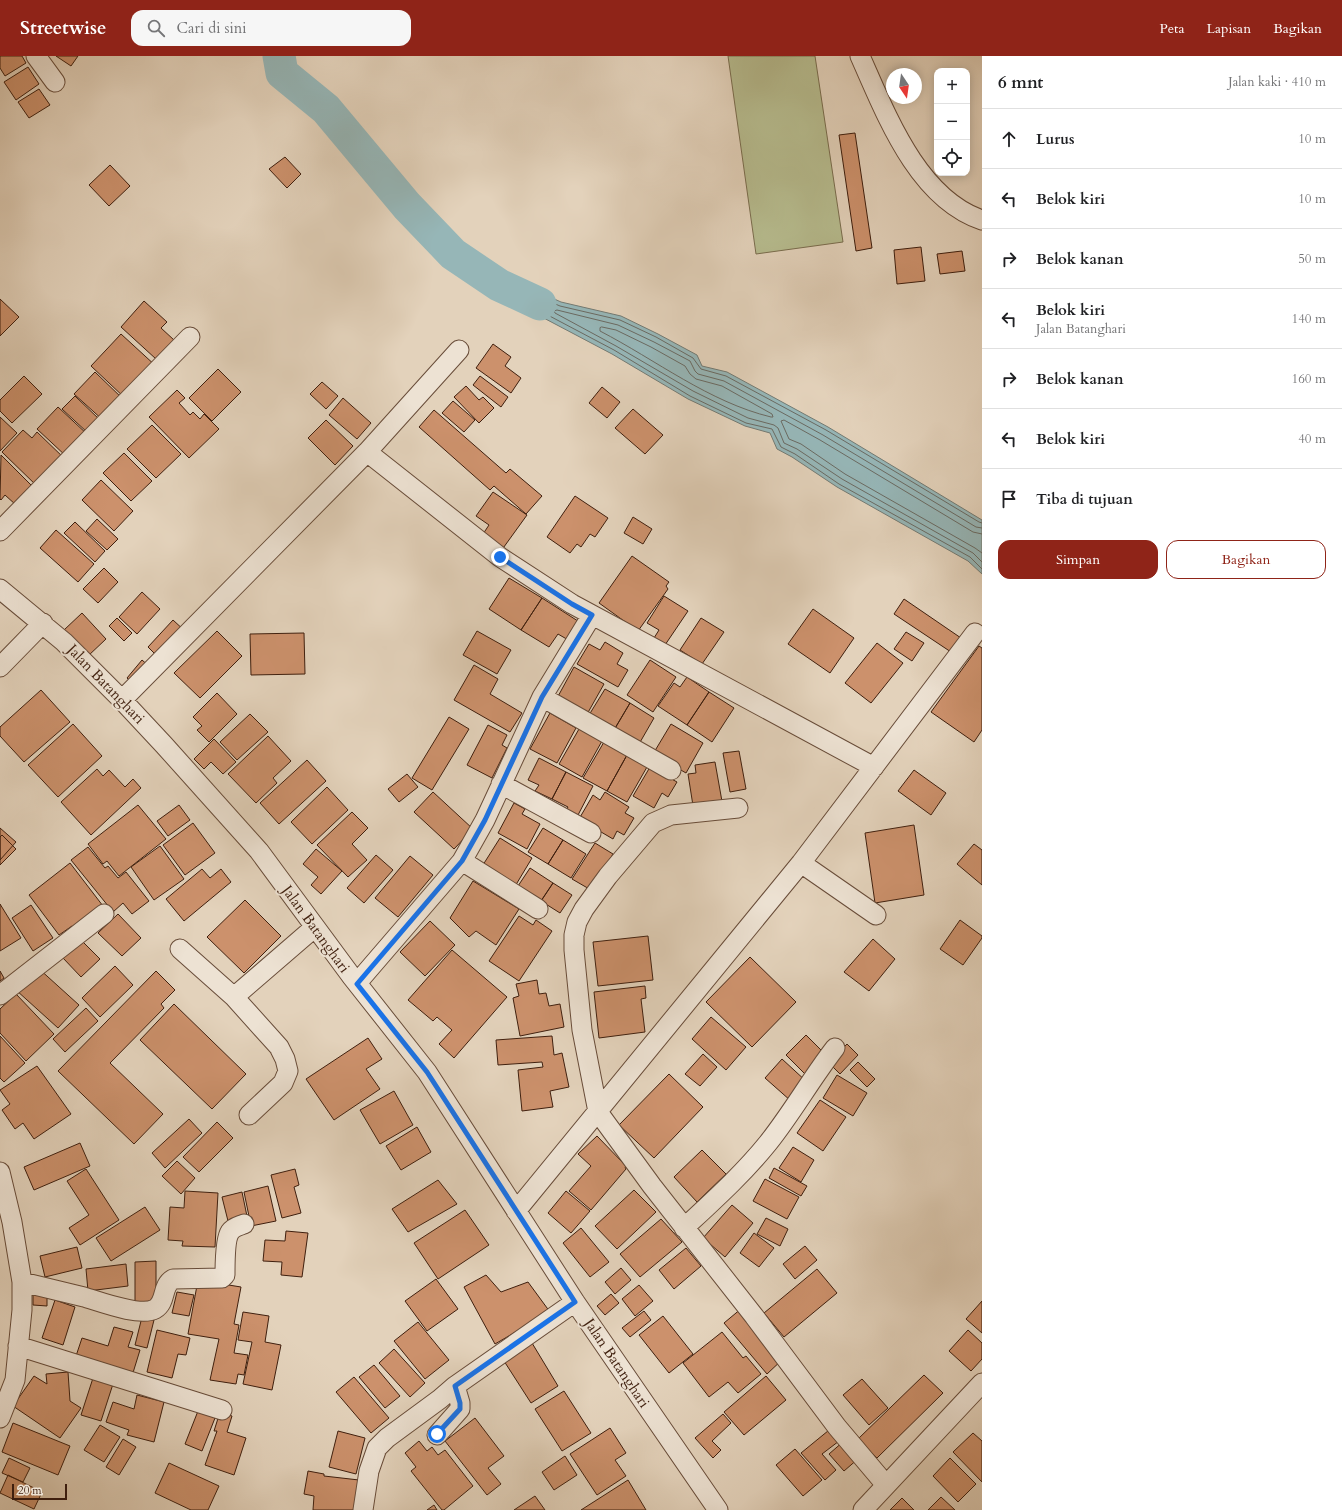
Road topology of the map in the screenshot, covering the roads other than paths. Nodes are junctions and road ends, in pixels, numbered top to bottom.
1 (36, 56) edge
2 (860, 56) edge
3 (55, 82) dead end
4 (982, 220) edge
5 (190, 336) dead end
6 (459, 350) dead end
7 (368, 452) junction
8 (0, 531) edge
9 (0, 589) edge
10 (592, 615) junction
11 (43, 623) junction
12 (975, 633) dead end
13 (0, 667) edge
14 (542, 697) junction
15 (122, 700) junction
16 (874, 767) junction
17 (671, 770) dead end
18 (501, 784) junction
19 (738, 808) dead end
20 (591, 833) dead end
21 (462, 861) junction
22 (801, 863) junction
23 (538, 909) dead end
24 (104, 914) dead end
25 (876, 915) dead end
26 (315, 927) junction
27 (180, 949) dead end
28 (357, 984) junction
29 (0, 994) edge
30 (234, 997) junction
31 (835, 1048) dead end
32 (598, 1112) junction
33 (249, 1115) dead end
34 (0, 1172) edge
35 (4, 1206) edge
36 (516, 1211) junction
37 (244, 1224) dead end
38 (684, 1228) junction
39 (22, 1282) junction
40 (575, 1302) junction
41 (18, 1346) junction
42 (982, 1383) edge
43 (455, 1386) junction
44 (222, 1410) dead end
45 (0, 1418) edge
46 (437, 1434) dead end
47 (886, 1485) junction
48 (363, 1510) edge
49 (718, 1510) edge
50 (865, 1510) edge

1 - 3 street
2 - 4 street
5 - 8 street
6 - 7 street
7 - 10 street
7 - 15 street
9 - 11 street, Jalan Batanghari
10 - 14 street
10 - 16 street
11 - 13 street
11 - 15 street, Jalan Batanghari
12 - 16 street
14 - 17 street
14 - 18 street
15 - 26 street, Jalan Batanghari
16 - 22 street
18 - 20 street
18 - 21 street
19 - 32 street
21 - 23 street
21 - 28 street
22 - 25 street
22 - 32 street
24 - 29 street
26 - 28 street, Jalan Batanghari
26 - 30 street
27 - 30 street
28 - 36 street, Jalan Batanghari
30 - 33 street
31 - 38 street
32 - 36 street
32 - 38 street
34 - 35 street
35 - 39 street
36 - 40 street, Jalan Batanghari
37 - 39 street
38 - 47 street
39 - 41 street
40 - 43 street
40 - 49 street, Jalan Batanghari
41 - 44 street
41 - 45 street
42 - 47 street
43 - 46 street
43 - 48 street
47 - 50 street

